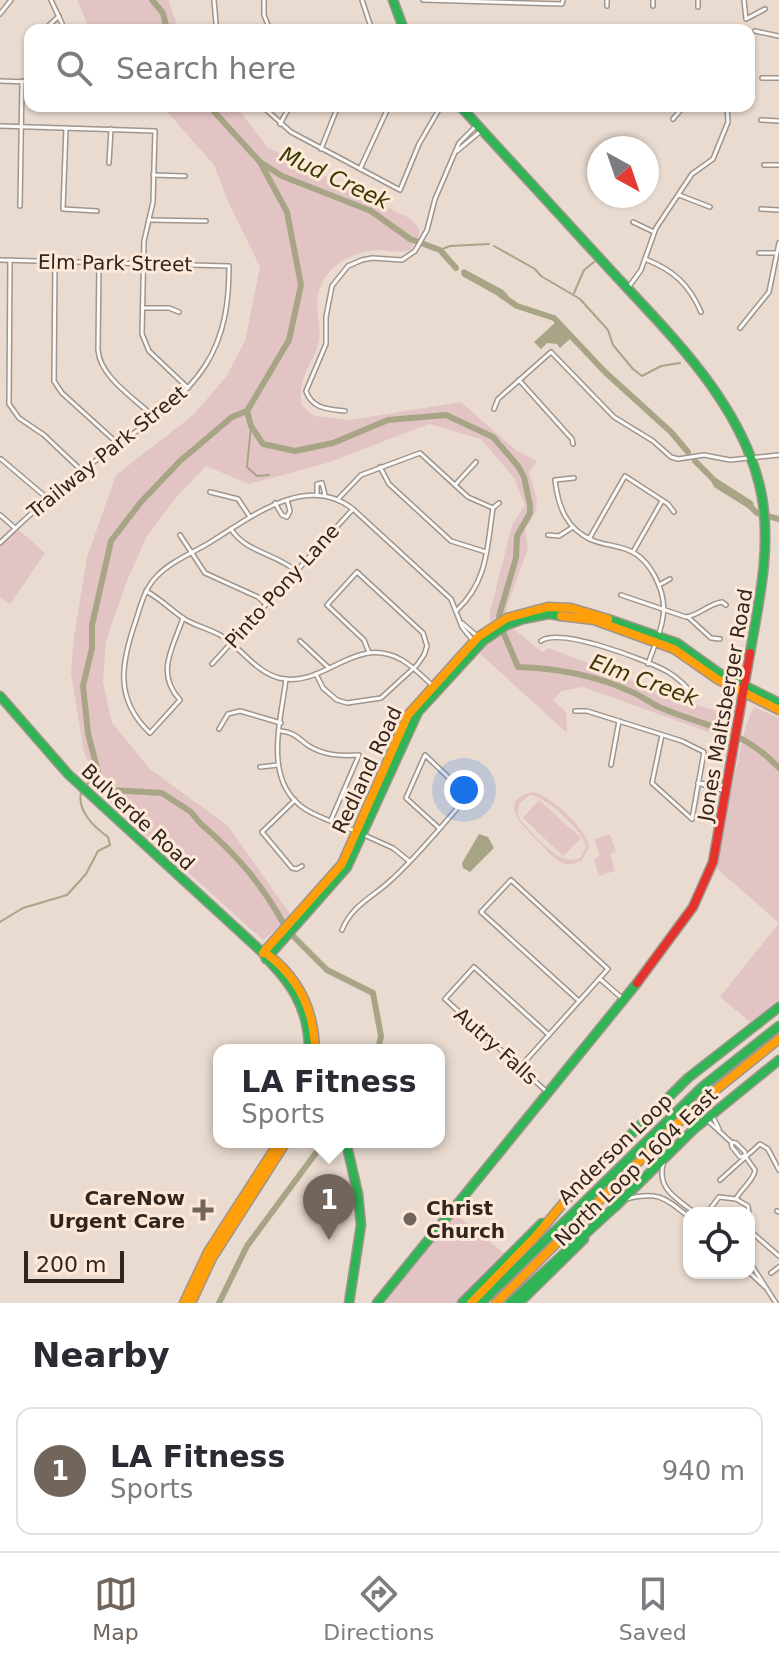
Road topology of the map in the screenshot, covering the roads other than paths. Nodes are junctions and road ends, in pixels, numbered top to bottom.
1 (11, 0) edge
2 (51, 0) edge
3 (214, 0) edge
4 (264, 0) edge
5 (362, 0) edge
6 (393, 0) edge
7 (423, 0) edge
8 (653, 0) edge
9 (698, 0) edge
10 (744, 0) edge
11 (471, 1) edge
12 (518, 1) edge
13 (562, 2) edge
14 (653, 6) dead end
15 (698, 7) dead end
16 (765, 9) dead end
17 (0, 14) edge
18 (59, 16) junction
19 (216, 23) dead end
20 (50, 24) edge
21 (62, 24) edge
22 (268, 24) edge
23 (370, 24) edge
24 (402, 24) edge
25 (755, 31) dead end
26 (779, 36) edge
27 (762, 78) dead end
28 (779, 78) edge
29 (0, 81) edge
30 (22, 81) joint
31 (268, 112) edge
32 (287, 112) edge
33 (336, 112) edge
34 (386, 112) edge
35 (438, 112) edge
36 (465, 112) edge
37 (679, 112) edge
38 (728, 112) edge
39 (673, 119) dead end
40 (761, 120) dead end
41 (779, 121) edge
42 (280, 124) junction
43 (0, 126) edge
44 (22, 127) junction
45 (66, 128) junction
46 (480, 128) junction
47 (111, 129) junction
48 (467, 135) junction
49 (472, 140) junction
50 (321, 149) junction
51 (456, 152) junction
52 (109, 163) dead end
53 (764, 165) dead end
54 (779, 165) edge
55 (360, 169) junction
56 (153, 175) junction
57 (185, 176) dead end
58 (679, 195) junction
59 (20, 206) dead end
60 (710, 207) dead end
61 (761, 209) dead end
62 (779, 210) edge
63 (97, 211) dead end
64 (149, 220) junction
65 (206, 221) dead end
66 (633, 222) dead end
67 (654, 232) junction
68 (779, 243) edge
69 (759, 253) dead end
70 (776, 253) junction
71 (645, 259) junction
72 (0, 260) edge
73 (10, 260) junction
74 (55, 261) junction
75 (99, 262) junction
76 (144, 263) junction
77 (229, 266) joint
78 (628, 288) junction
79 (142, 308) junction
80 (179, 312) dead end
81 (701, 312) dead end
82 (740, 328) dead end
83 (519, 380) junction
84 (188, 388) junction
85 (0, 393) edge
86 (7, 393) junction
87 (494, 409) dead end
88 (345, 411) dead end
89 (153, 416) junction
90 (118, 444) junction
91 (573, 444) dead end
92 (429, 450) dead end
93 (422, 455) junction
94 (779, 455) edge
95 (751, 458) junction
96 (1, 459) edge
97 (476, 462) dead end
98 (380, 467) junction
99 (82, 471) junction
100 (574, 478) dead end
101 (455, 485) junction
102 (210, 492) dead end
103 (317, 495) junction
104 (325, 495) junction
105 (48, 499) junction
106 (339, 499) junction
107 (287, 500) junction
108 (662, 501) junction
109 (275, 503) junction
110 (499, 503) dead end
111 (493, 508) junction
112 (353, 509) junction
113 (674, 512) dead end
114 (0, 515) edge
115 (250, 517) junction
116 (573, 527) junction
117 (15, 528) junction
118 (231, 529) junction
119 (180, 535) dead end
120 (548, 535) dead end
121 (589, 539) junction
122 (0, 543) edge
123 (486, 552) junction
124 (633, 552) junction
125 (191, 553) junction
126 (296, 571) junction
127 (670, 579) dead end
128 (445, 585) dead end
129 (659, 585) junction
130 (441, 590) junction
131 (146, 591) junction
132 (621, 595) dead end
133 (266, 604) junction
134 (726, 605) dead end
135 (457, 610) junction
136 (664, 611) junction
137 (688, 617) junction
138 (183, 618) junction
139 (720, 639) dead end
140 (657, 640) junction
141 (300, 641) dead end
142 (478, 641) junction
143 (541, 641) dead end
144 (231, 643) junction
145 (369, 653) junction
146 (212, 664) dead end
147 (648, 664) junction
148 (329, 668) junction
149 (413, 668) junction
150 (316, 674) junction
151 (286, 679) junction
152 (435, 688) junction
153 (744, 690) junction
154 (692, 693) dead end
155 (0, 696) edge
156 (779, 703) edge
157 (779, 710) edge
158 (575, 711) dead end
159 (619, 721) junction
160 (281, 723) junction
161 (219, 729) dead end
162 (280, 731) junction
163 (662, 735) junction
164 (278, 765) junction
165 (611, 765) dead end
166 (260, 767) dead end
167 (698, 783) junction
168 (727, 789) junction
169 (295, 800) junction
170 (331, 820) junction
171 (439, 828) junction
172 (359, 833) junction
173 (409, 861) junction
174 (302, 866) dead end
175 (342, 930) dead end
176 (266, 956) junction
177 (600, 979) junction
178 (623, 999) junction
179 (579, 1001) junction
180 (779, 1007) edge
181 (779, 1026) edge
182 (549, 1035) junction
183 (779, 1039) edge
184 (311, 1044) edge
185 (779, 1060) edge
186 (520, 1067) junction
187 (547, 1092) junction
188 (709, 1117) junction
189 (731, 1142) junction
190 (276, 1148) edge
191 (282, 1148) edge
192 (347, 1148) edge
193 (743, 1149) junction
194 (737, 1154) junction
195 (745, 1157) junction
196 (665, 1158) junction
197 (779, 1170) edge
198 (720, 1180) dead end
199 (256, 1182) junction
200 (571, 1194) junction
201 (736, 1199) junction
202 (620, 1202) junction
203 (688, 1207) edge
204 (712, 1207) edge
205 (748, 1207) edge
206 (683, 1212) edge
207 (755, 1235) edge
208 (779, 1256) edge
209 (779, 1267) edge
210 (755, 1271) edge
211 (771, 1273) dead end
212 (755, 1278) edge
213 (765, 1287) junction
214 (184, 1303) edge
215 (191, 1303) edge
216 (349, 1303) edge
217 (377, 1303) edge
218 (462, 1303) edge
219 (471, 1303) edge
220 (481, 1303) edge
221 (496, 1303) edge
222 (510, 1303) edge
223 (519, 1303) edge
224 (776, 1303) edge

1 - 17 street
2 - 18 street
3 - 19 street
4 - 22 street
5 - 23 street
6 - 24 main road
7 - 11 street
8 - 14 street
9 - 15 street
10 - 16 street
11 - 12 street
12 - 13 street
18 - 20 street
18 - 21 street
25 - 26 street
27 - 28 street
29 - 30 street
30 - 44 street
31 - 42 street
32 - 42 street
33 - 50 street
34 - 55 street
35 - 55 street
36 - 46 main road, Jones Maltsberger Road
37 - 39 street
38 - 58 street
40 - 41 street
42 - 50 street
43 - 44 street
44 - 45 street
44 - 59 street
45 - 47 street
45 - 63 street
46 - 48 street
46 - 49 street
46 - 78 main road, Jones Maltsberger Road
47 - 52 street
47 - 56 street
48 - 49 street
48 - 51 street
49 - 51 street
50 - 55 street
51 - 88 street
53 - 54 street
56 - 57 street
56 - 64 street
58 - 60 street
58 - 67 street
61 - 62 street
64 - 65 street
64 - 76 street
66 - 67 street
67 - 71 street
68 - 70 street
69 - 70 street
70 - 82 street
71 - 78 street
71 - 81 street
72 - 73 street, Elm Park Street
73 - 74 street, Elm Park Street
73 - 86 street
74 - 75 street, Elm Park Street
74 - 90 street
75 - 76 street, Elm Park Street
75 - 89 street
76 - 77 street, Elm Park Street
76 - 79 street
77 - 84 street, Trailway Park Street
78 - 95 main road, Jones Maltsberger Road
79 - 80 street
79 - 84 street
83 - 87 street
83 - 91 street
83 - 95 street
84 - 89 street, Trailway Park Street
85 - 86 street
86 - 99 street
89 - 90 street, Trailway Park Street
90 - 99 street, Trailway Park Street
92 - 93 street
93 - 98 street
93 - 101 street
94 - 95 street
95 - 153 main road, Jones Maltsberger Road
96 - 105 street
97 - 101 street
98 - 106 street
98 - 123 street
99 - 105 street, Trailway Park Street
100 - 116 street
101 - 111 street
102 - 115 street
103 - 104 street
103 - 104 street
103 - 107 street
104 - 106 street
105 - 117 street, Trailway Park Street
106 - 112 street
107 - 109 street
107 - 109 street
108 - 113 street
108 - 121 street
108 - 124 street
109 - 115 street
110 - 111 street
111 - 123 street
112 - 126 street, Pinto Pony Lane
112 - 130 street
114 - 117 street
115 - 118 street
116 - 120 street
116 - 121 street
117 - 122 street, Trailway Park Street
118 - 125 street
118 - 126 street
119 - 125 street
121 - 124 street
123 - 135 street
124 - 129 street
125 - 131 street
125 - 133 street
126 - 133 street, Pinto Pony Lane
127 - 129 street
128 - 130 street
129 - 136 street
130 - 135 street
131 - 138 street
131 - 138 street
132 - 136 street
133 - 144 street, Pinto Pony Lane
134 - 137 street
135 - 142 street
136 - 137 street
136 - 140 street
137 - 139 street
138 - 144 street
140 - 142 main road, Redland Road
140 - 147 street
140 - 153 main road, Redland Road
141 - 148 street
142 - 152 main road, Redland Road
143 - 147 street
144 - 146 street, Pinto Pony Lane
144 - 151 street
145 - 148 street
145 - 149 street
145 - 149 street
147 - 154 street
148 - 150 street
149 - 150 street
149 - 152 street
150 - 151 street
151 - 160 street
152 - 172 main road, Redland Road
153 - 156 main road, Redland Road
153 - 157 main road, Redland Road
153 - 168 main road, Jones Maltsberger Road
155 - 176 main road, Bulverde Road
158 - 159 street
159 - 163 street
159 - 165 street
160 - 161 street
160 - 162 street
162 - 164 street
162 - 170 street
163 - 167 street
163 - 167 street
164 - 166 street
164 - 169 street
167 - 168 street
168 - 178 main road, Jones Maltsberger Road
169 - 170 street
169 - 174 street
170 - 172 street
171 - 171 street
171 - 173 street
172 - 173 street
172 - 176 main road, Redland Road
173 - 175 street
176 - 184 main road, Bulverde Road
177 - 178 street
177 - 179 street
177 - 179 street
178 - 187 main road, Jones Maltsberger Road
179 - 182 street
180 - 200 main road, North Loop 1604 East
181 - 220 main road, Anderson Loop
182 - 186 street
182 - 186 street, Autry Falls
183 - 221 main road, Anderson Loop
185 - 188 main road, North Loop 1604 East
186 - 187 street, Autry Falls
187 - 217 main road, Jones Maltsberger Road
188 - 189 street
188 - 196 main road, North Loop 1604 East
189 - 193 street
189 - 194 street
190 - 199 main road
191 - 199 main road
192 - 216 main road
193 - 194 street
193 - 195 street
194 - 195 street
195 - 197 street
195 - 198 street
195 - 201 street
196 - 202 main road, North Loop 1604 East
196 - 203 street
199 - 214 main road
199 - 215 main road
200 - 218 main road, North Loop 1604 East
200 - 219 main road
201 - 204 street
201 - 205 street
202 - 206 street
202 - 222 main road
202 - 223 main road, North Loop 1604 East
207 - 208 street
209 - 211 street
210 - 213 street
212 - 213 street
213 - 224 street

